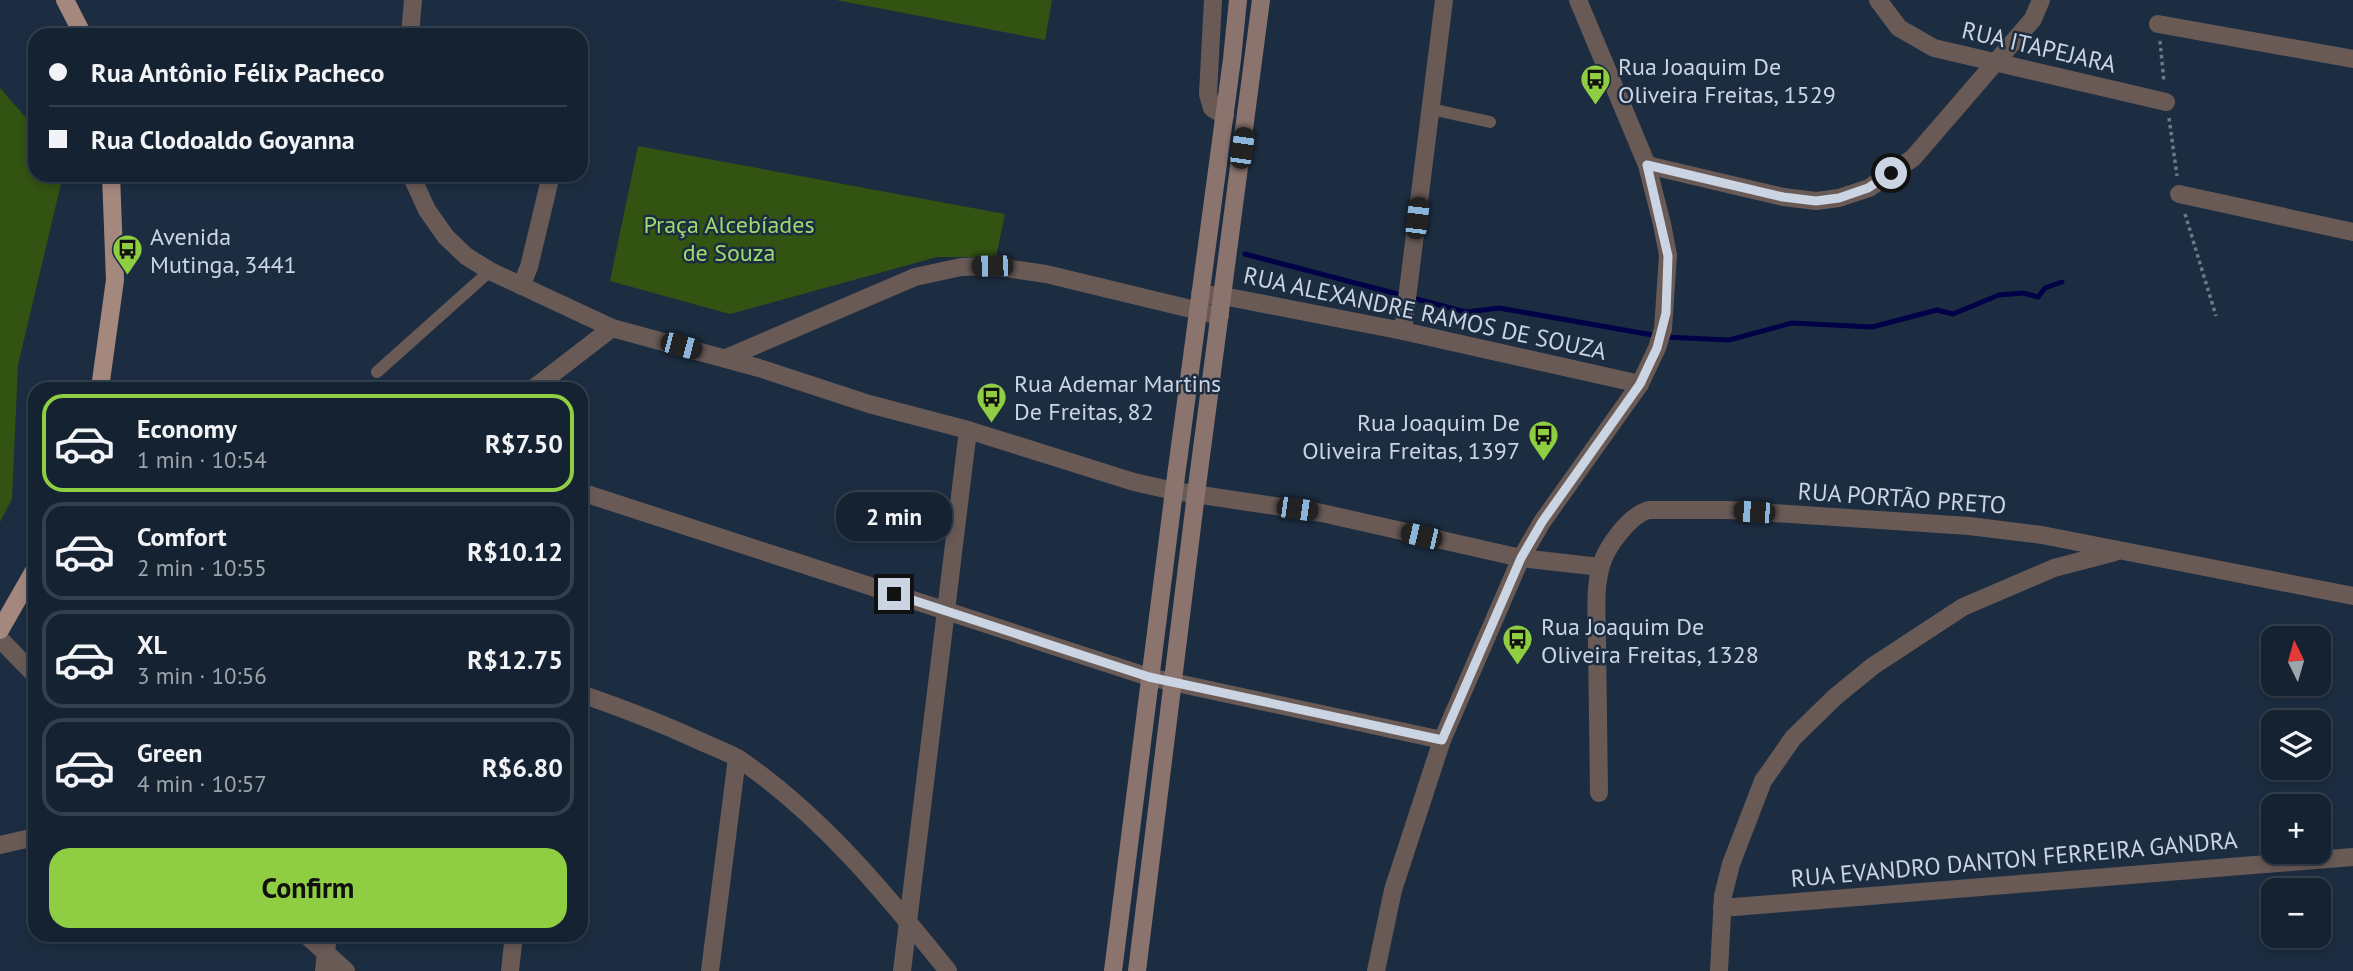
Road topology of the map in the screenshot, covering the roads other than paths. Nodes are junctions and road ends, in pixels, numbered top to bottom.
1 (65, 0) edge
2 (413, 0) edge
3 (1213, 0) edge
4 (1238, 0) edge
5 (1261, 0) edge
6 (1444, 0) edge
7 (1578, 0) edge
8 (1878, 0) edge
9 (2041, 0) edge
10 (2158, 24) road end
11 (79, 28) edge
12 (411, 28) edge
13 (2353, 59) edge
14 (1997, 63) junction
15 (2166, 102) road end
16 (1431, 109) junction
17 (1225, 116) junction
18 (1490, 122) dead end
19 (1647, 165) junction
20 (111, 182) edge
21 (414, 182) edge
22 (549, 182) edge
23 (2179, 194) road end
24 (2353, 232) edge
25 (490, 271) junction
26 (521, 286) junction
27 (1223, 296) junction
28 (1199, 303) junction
29 (1220, 316) junction
30 (1404, 324) junction
31 (612, 328) junction
32 (769, 339) junction
33 (726, 358) junction
34 (759, 368) junction
35 (377, 372) dead end
36 (1644, 376) junction
37 (101, 382) edge
38 (542, 382) edge
39 (968, 430) junction
40 (1174, 491) junction
41 (588, 494) edge
42 (1196, 494) junction
43 (2042, 535) junction
44 (2118, 551) junction
45 (1521, 558) junction
46 (1600, 567) junction
47 (2054, 568) junction
48 (28, 581) edge
49 (2353, 596) edge
50 (946, 611) junction
51 (0, 629) edge
52 (0, 639) edge
53 (28, 668) edge
54 (1149, 677) junction
55 (1173, 683) junction
56 (588, 696) edge
57 (1442, 740) junction
58 (737, 758) junction
59 (1599, 793) dead end
60 (28, 839) edge
61 (0, 845) edge
62 (2353, 857) edge
63 (1722, 908) junction
64 (908, 921) junction
65 (311, 942) edge
66 (327, 942) edge
67 (513, 942) edge
68 (325, 963) edge
69 (346, 971) edge
70 (510, 971) edge
71 (710, 971) edge
72 (902, 971) edge
73 (948, 971) edge
74 (1113, 971) edge
75 (1137, 971) edge
76 (1376, 971) edge
77 (1718, 971) edge

1 - 11 main road
2 - 12 street
3 - 17 street
4 - 17 main road
5 - 27 main road
6 - 16 street
7 - 19 street
8 - 14 street, RUA ITAPEJARA
9 - 14 street
10 - 13 street
14 - 15 street, RUA ITAPEJARA
14 - 19 street
16 - 18 lane
16 - 30 street
17 - 28 main road
19 - 36 street
20 - 37 main road
21 - 25 street
22 - 26 street
23 - 24 street
25 - 26 street
25 - 35 lane
26 - 31 street
27 - 28 street, RUA ALEXANDRE RAMOS DE SOUZA
27 - 29 main road
27 - 30 street, RUA ALEXANDRE RAMOS DE SOUZA
28 - 29 street
28 - 32 street
28 - 40 main road
29 - 42 main road
30 - 36 street, RUA ALEXANDRE RAMOS DE SOUZA
31 - 33 street
31 - 38 street
32 - 33 street
32 - 34 street
33 - 34 street
34 - 39 street
36 - 45 street
39 - 40 street
39 - 50 street
40 - 42 street
40 - 54 main road
41 - 50 street
42 - 45 street
42 - 55 main road
43 - 44 street, RUA PORTÃO PRETO
43 - 46 street, RUA PORTÃO PRETO
43 - 47 street
44 - 47 street
44 - 49 street, RUA PORTÃO PRETO
45 - 46 street
45 - 57 street
46 - 59 street, RUA PORTÃO PRETO
47 - 63 street
48 - 51 main road
50 - 54 street
50 - 64 street
52 - 53 street
54 - 55 street
54 - 74 main road
55 - 57 street
55 - 75 main road
56 - 58 street
57 - 76 street
58 - 64 street
58 - 71 street
60 - 61 street
62 - 63 street, RUA EVANDRO DANTON FERREIRA GANDRA
63 - 77 street
64 - 72 street
64 - 73 street
65 - 68 street
66 - 68 street
67 - 70 street
68 - 69 street

